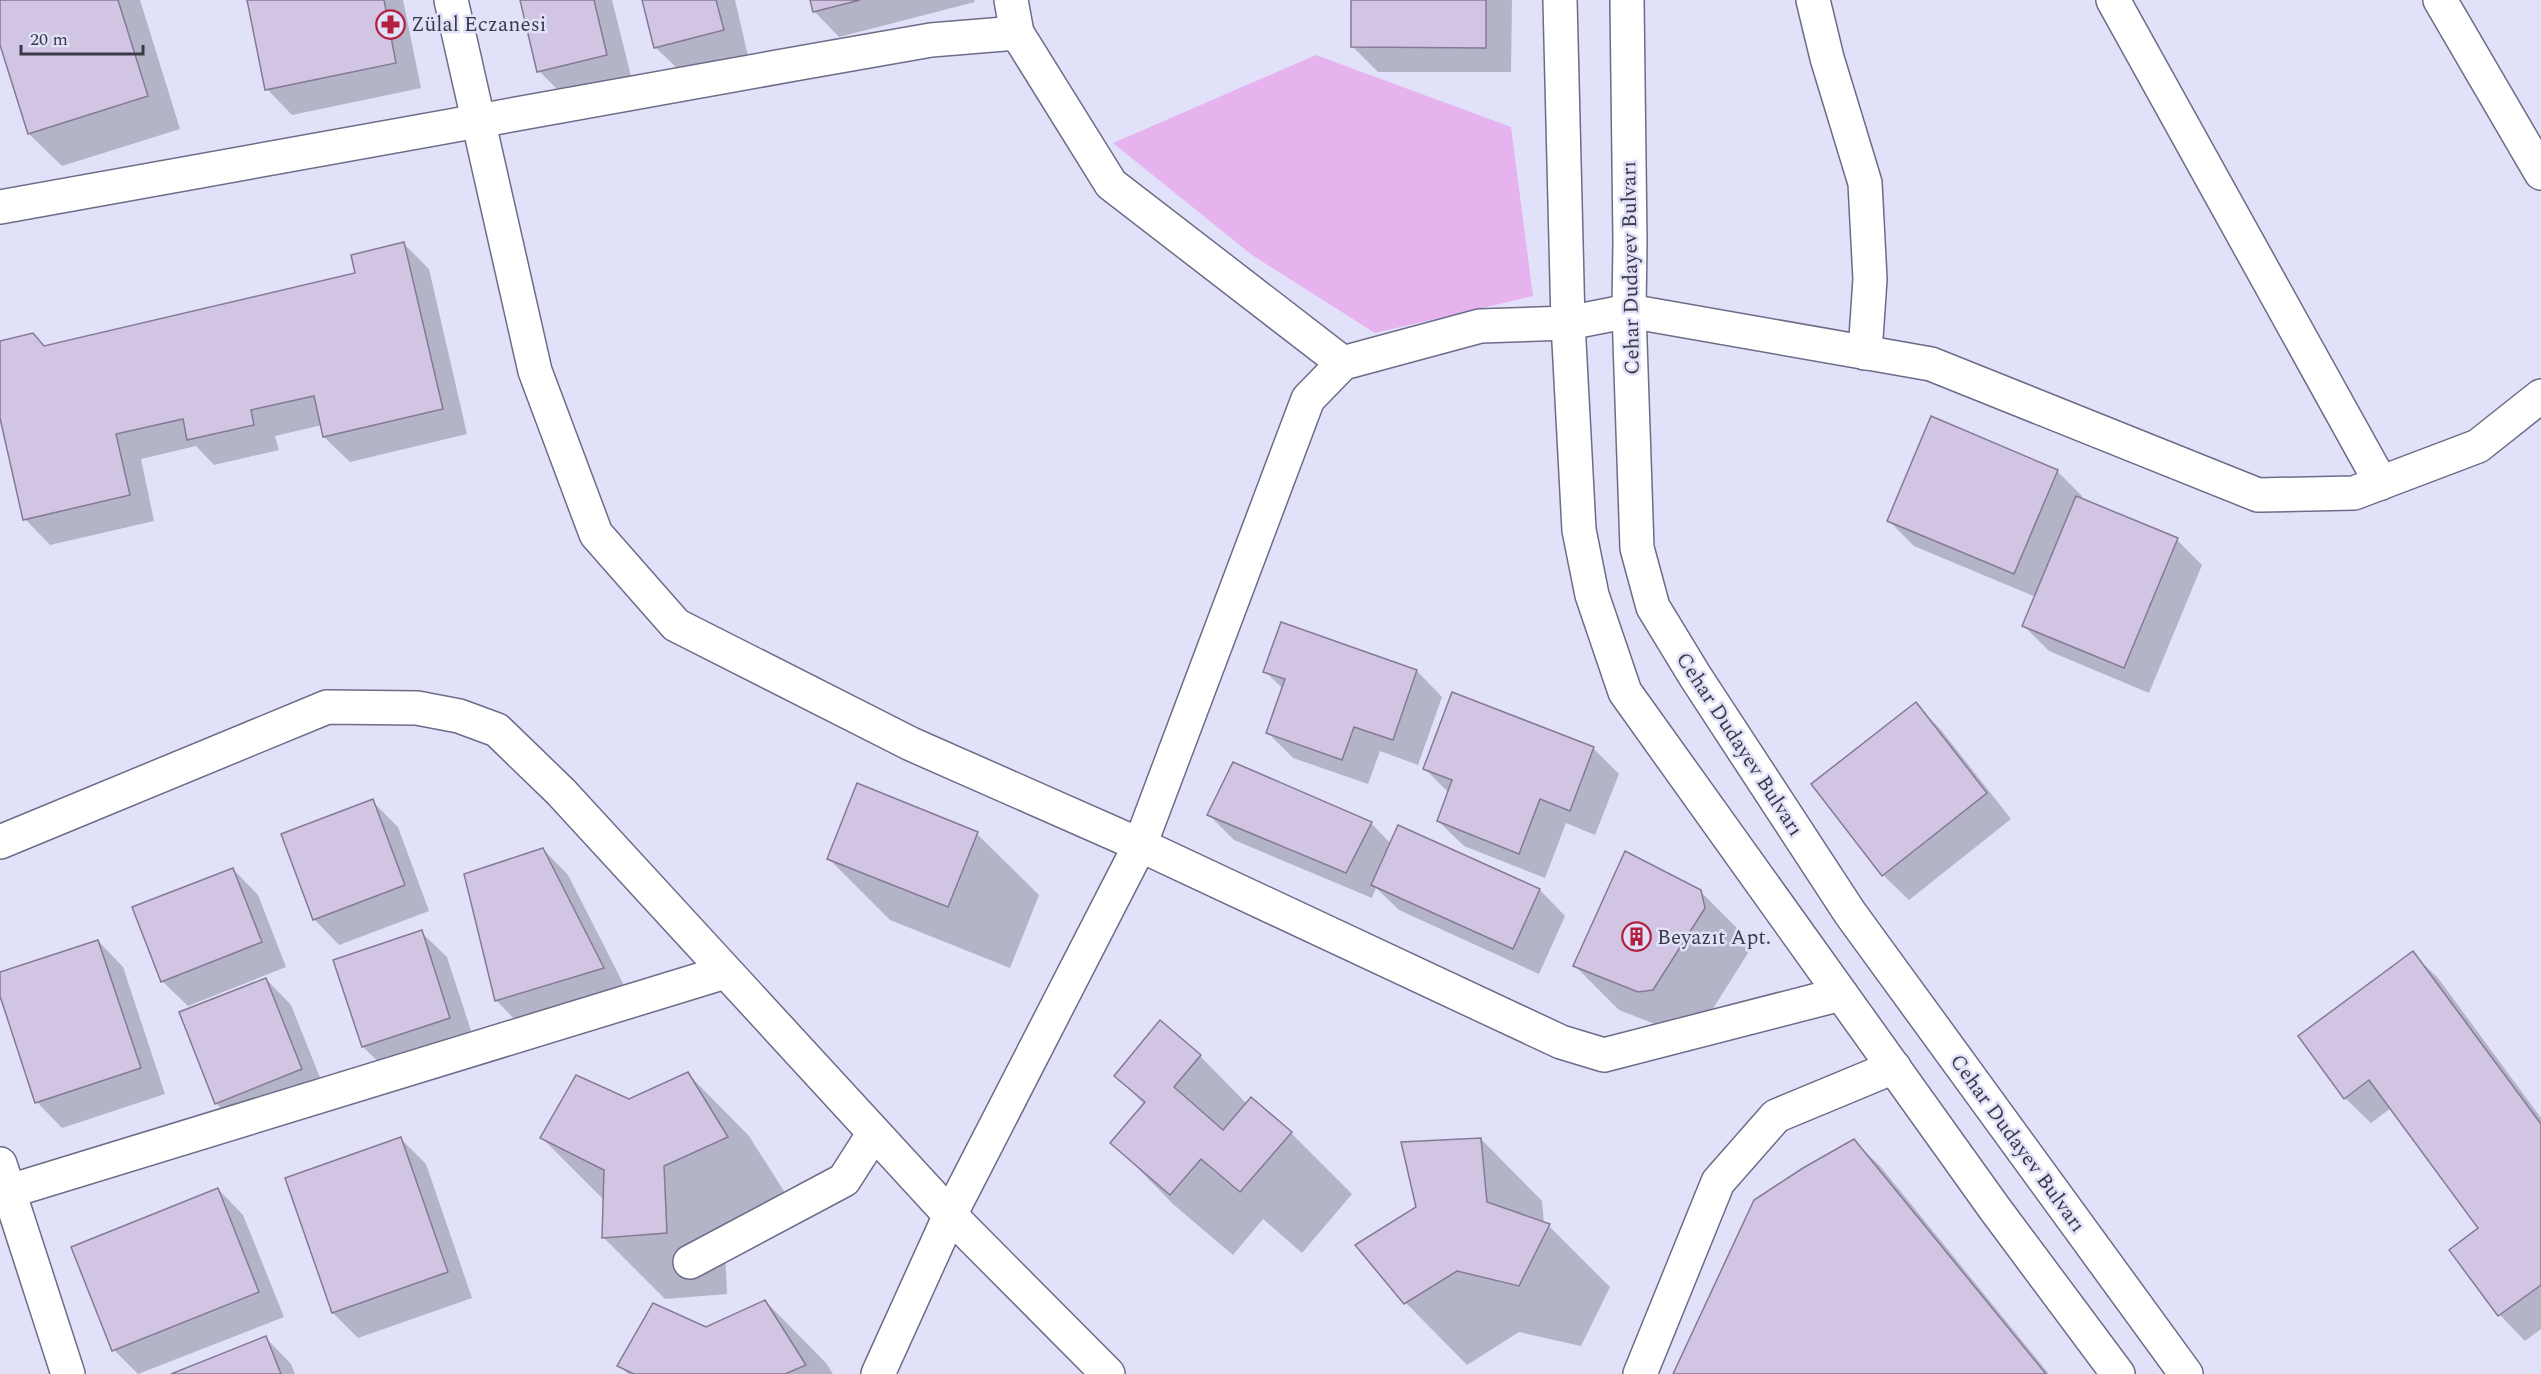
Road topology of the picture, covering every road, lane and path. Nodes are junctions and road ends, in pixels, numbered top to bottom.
1 (451, 0) edge
2 (1011, 0) edge
3 (1560, 0) edge
4 (1627, 0) edge
5 (1813, 0) edge
6 (2113, 0) edge
7 (2442, 1) edge
8 (1017, 33) junction
9 (477, 119) junction
10 (2541, 173) edge
11 (0, 207) edge
12 (1629, 311) junction
13 (1568, 323) junction
14 (1865, 353) junction
15 (1343, 363) junction
16 (2541, 396) edge
17 (2381, 483) junction
18 (0, 842) edge
19 (1140, 845) junction
20 (725, 972) junction
21 (1841, 994) junction
22 (1894, 1067) junction
23 (874, 1133) junction
24 (5, 1177) edge
25 (950, 1215) junction
26 (690, 1262) dead end
27 (68, 1374) edge
28 (878, 1374) edge
29 (1108, 1374) edge
30 (1640, 1374) edge
31 (2118, 1374) edge
32 (2186, 1374) edge

1 - 9 street
2 - 8 street
3 - 13 street
4 - 12 street, Cehar Dudayev Bulvarı
5 - 14 street
6 - 17 street
7 - 10 street
8 - 9 street
8 - 15 street
9 - 11 street
9 - 19 street
12 - 13 street
12 - 14 street
12 - 32 street, Cehar Dudayev Bulvarı
13 - 15 street
13 - 21 street
14 - 17 street
15 - 19 street
16 - 17 street
18 - 20 street
19 - 21 street
19 - 25 street
20 - 23 street
20 - 24 street
21 - 22 street
22 - 30 street
22 - 31 street
23 - 25 street
23 - 26 street
24 - 27 street
25 - 28 street
25 - 29 street

